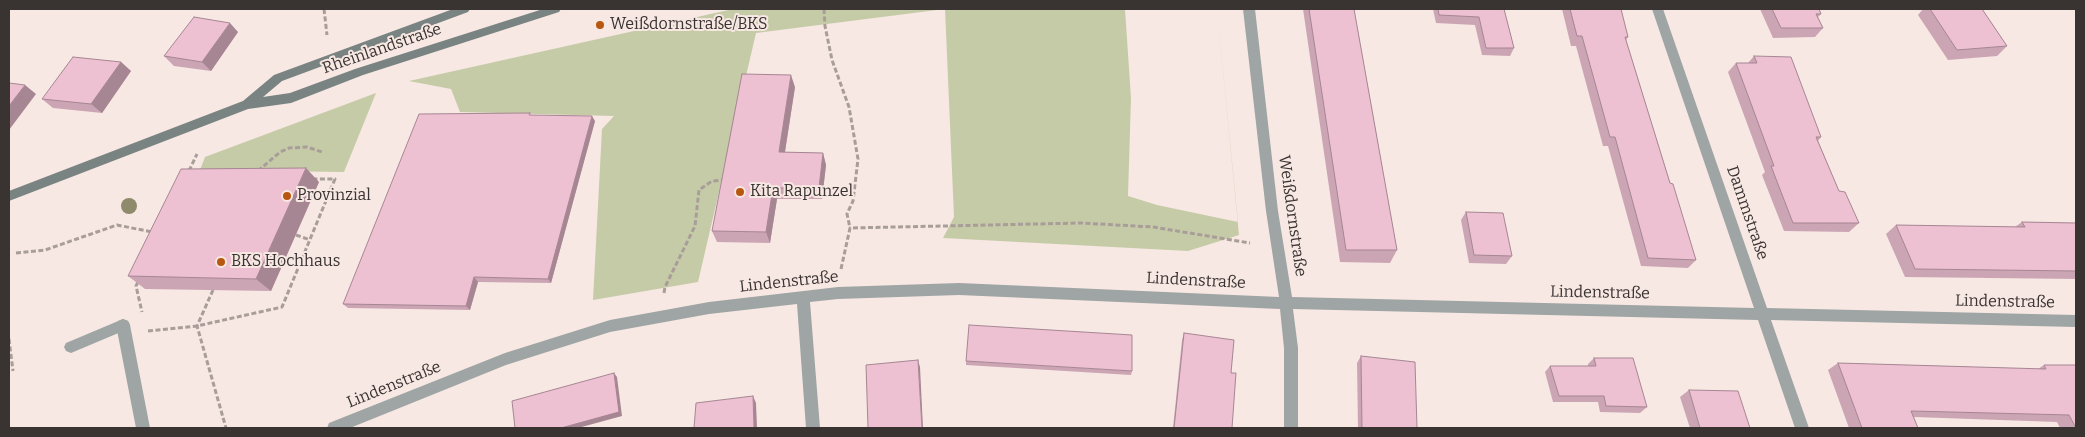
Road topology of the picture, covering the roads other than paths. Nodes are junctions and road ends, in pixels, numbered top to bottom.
1 (464, 9) edge
2 (555, 9) edge
3 (1249, 9) edge
4 (1658, 9) edge
5 (247, 104) junction
6 (9, 196) edge
7 (803, 297) junction
8 (1286, 303) junction
9 (1762, 314) junction
10 (2076, 321) edge
11 (71, 347) dead end
12 (143, 428) edge
13 (334, 428) edge
14 (813, 428) edge
15 (1291, 428) edge
16 (1802, 428) edge

1 - 5 main road, Rheinlandstraße
2 - 5 main road, Rheinlandstraße
3 - 8 street, Weißdornstraße
4 - 9 street, Dammstraße
5 - 6 main road, Rheinlandstraße
7 - 8 street, Lindenstraße
7 - 13 street, Lindenstraße
7 - 14 street
8 - 9 street, Lindenstraße
8 - 15 street, Weißdornstraße
9 - 10 street, Lindenstraße
9 - 16 street, Dammstraße
11 - 12 street

